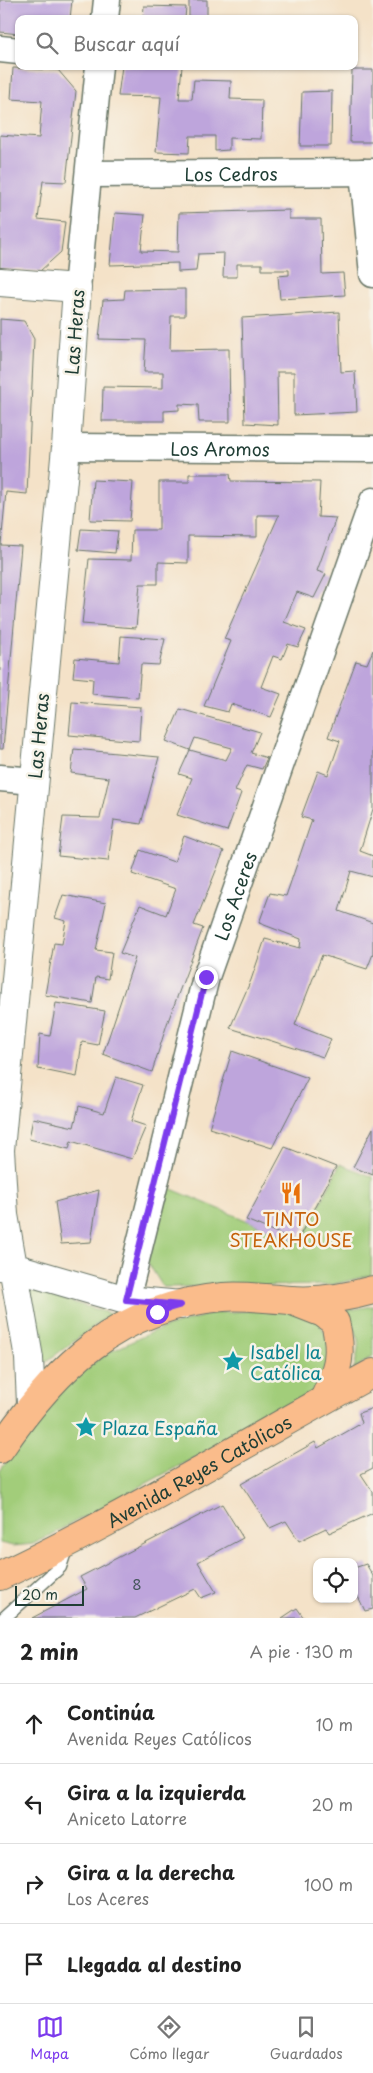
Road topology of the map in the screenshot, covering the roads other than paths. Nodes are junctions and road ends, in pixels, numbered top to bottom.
1 (107, 0) edge
2 (105, 15) edge
3 (0, 49) edge
4 (15, 51) edge
5 (100, 70) edge
6 (368, 172) edge
7 (90, 174) junction
8 (373, 274) edge
9 (0, 282) edge
10 (77, 288) junction
11 (66, 447) junction
12 (373, 449) edge
13 (373, 500) edge
14 (0, 778) edge
15 (34, 781) junction
16 (6, 1266) edge
17 (373, 1290) edge
18 (126, 1300) junction
19 (291, 1300) junction
20 (181, 1305) junction
21 (373, 1372) edge
22 (325, 1397) junction
23 (31, 1404) junction
24 (0, 1449) edge
25 (68, 1543) junction
26 (8, 1565) edge
27 (0, 1584) edge
28 (4, 1618) edge

1 - 2 street
3 - 4 street
5 - 7 street, Las Heras
6 - 7 street, Los Cedros
6 - 8 street
7 - 10 street, Las Heras
9 - 10 street
10 - 11 street, Las Heras
11 - 12 street, Los Aromos
11 - 15 street, Las Heras
13 - 18 street, Los Aceres
14 - 15 street
15 - 16 street, Las Heras
16 - 18 street
16 - 23 street, Las Heras
17 - 19 main road
18 - 20 street
19 - 20 main road
19 - 22 main road
20 - 23 main road
21 - 22 main road, Avenida Reyes Católicos
22 - 25 main road, Avenida Reyes Católicos
23 - 24 main road
25 - 26 main road, Avenida Reyes Católicos
25 - 28 lane
26 - 27 street

